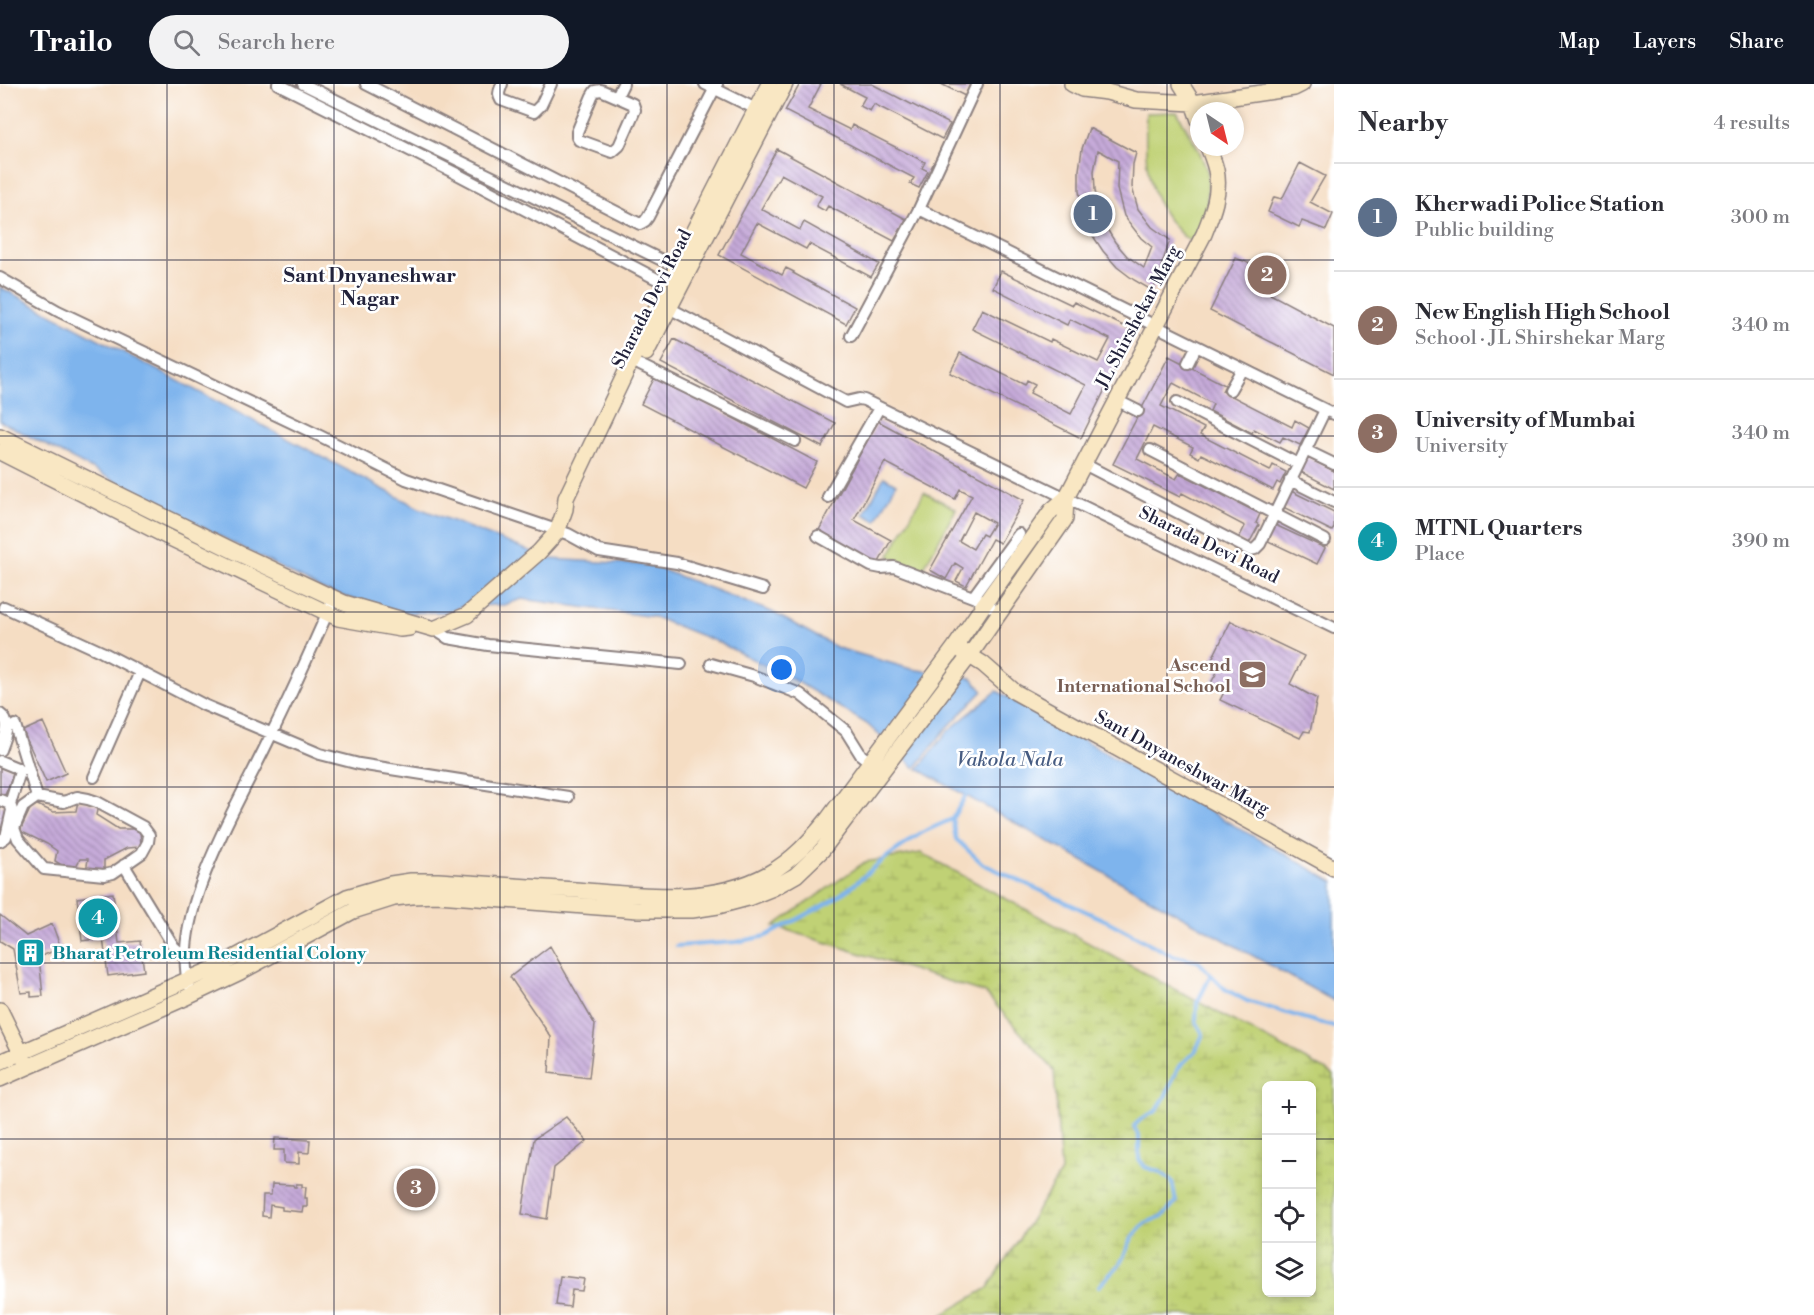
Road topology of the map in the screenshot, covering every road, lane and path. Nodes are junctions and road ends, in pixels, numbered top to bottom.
1 (278, 84) edge
2 (303, 84) edge
3 (366, 84) edge
4 (502, 84) edge
5 (551, 84) edge
6 (623, 84) edge
7 (769, 84) edge
8 (785, 84) edge
9 (977, 84) edge
10 (1181, 84) edge
11 (1302, 84) edge
12 (712, 86) edge
13 (1079, 86) edge
14 (1102, 88) edge
15 (617, 96) junction
16 (1192, 102) edge
17 (1200, 102) edge
18 (1190, 103) edge
19 (343, 104) junction
20 (756, 109) junction
21 (338, 114) junction
22 (755, 127) junction
23 (1211, 156) edge
24 (920, 209) junction
25 (637, 248) junction
26 (630, 265) junction
27 (682, 270) junction
28 (0, 278) edge
29 (673, 287) junction
30 (669, 308) junction
31 (1155, 326) junction
32 (851, 336) dead end
33 (1196, 347) junction
34 (1188, 363) dead end
35 (640, 365) junction
36 (1242, 369) junction
37 (626, 384) junction
38 (1230, 390) dead end
39 (1116, 400) junction
40 (1177, 402) dead end
41 (879, 408) junction
42 (1138, 411) dead end
43 (1330, 412) edge
44 (0, 436) edge
45 (795, 441) dead end
46 (1150, 450) dead end
47 (1305, 450) junction
48 (0, 452) edge
49 (1084, 464) junction
50 (1298, 464) junction
51 (1334, 464) edge
52 (1290, 480) junction
53 (90, 488) junction
54 (828, 497) dead end
55 (1066, 498) junction
56 (1334, 502) edge
57 (1274, 513) junction
58 (557, 532) junction
59 (818, 536) dead end
60 (1325, 540) dead end
61 (264, 574) junction
62 (763, 589) dead end
63 (334, 598) junction
64 (979, 600) junction
65 (4, 607) dead end
66 (327, 613) junction
67 (1000, 613) junction
68 (359, 615) junction
69 (427, 628) junction
70 (1334, 628) edge
71 (955, 646) junction
72 (970, 655) junction
73 (681, 664) dead end
74 (711, 664) dead end
75 (140, 672) junction
76 (0, 714) edge
77 (15, 725) dead end
78 (272, 735) junction
79 (0, 750) edge
80 (870, 760) junction
81 (0, 761) edge
82 (94, 777) dead end
83 (37, 797) junction
84 (568, 797) dead end
85 (5, 802) edge
86 (0, 841) edge
87 (124, 865) junction
88 (1334, 868) edge
89 (639, 902) junction
90 (187, 958) junction
91 (190, 988) junction
92 (0, 1010) edge
93 (24, 1059) junction
94 (0, 1062) edge
95 (0, 1079) edge

1 - 21 street
2 - 19 street
3 - 12 street
4 - 5 street
6 - 15 street
7 - 20 street, Sharada Devi Road
8 - 22 street, Sharada Devi Road
9 - 24 street
10 - 16 street
11 - 17 street
12 - 20 street
13 - 14 street
14 - 18 street
15 - 15 street
19 - 21 street
19 - 25 street
20 - 22 street, Sharada Devi Road
21 - 26 street
22 - 27 street, Sharada Devi Road
22 - 27 street, Sharada Devi Road
23 - 31 street, JL Shirshekar Marg
24 - 31 street
24 - 32 street
25 - 26 street
25 - 27 street
26 - 29 street
27 - 29 street, Sharada Devi Road
28 - 58 street
29 - 30 street, Sharada Devi Road
29 - 37 street
30 - 35 street, Sharada Devi Road
30 - 41 street, Sharada Devi Road
31 - 33 street
31 - 39 street, JL Shirshekar Marg
33 - 34 street
33 - 36 street
35 - 37 street, Sharada Devi Road
35 - 45 street
36 - 38 street
36 - 43 street
37 - 58 street, Sharada Devi Road
39 - 42 street
39 - 49 street, JL Shirshekar Marg
40 - 50 street
41 - 54 street
41 - 55 street, Sharada Devi Road
43 - 47 street
44 - 53 street
46 - 57 street
47 - 50 street
47 - 51 street
48 - 53 street
49 - 55 street, JL Shirshekar Marg
49 - 57 street
50 - 52 street
52 - 56 street
52 - 57 street
53 - 61 street
55 - 64 street
55 - 67 street
55 - 70 street, Sharada Devi Road
57 - 60 street
58 - 62 street
58 - 69 street
59 - 64 street
61 - 63 street
61 - 66 street
63 - 66 street
63 - 68 street
64 - 67 street
64 - 71 street
65 - 75 street
66 - 68 street
66 - 78 street
67 - 72 street
68 - 69 street
69 - 73 street
71 - 72 street, Sant Dnyaneshwar Marg
71 - 80 street
72 - 88 street, Sant Dnyaneshwar Marg
72 - 89 street
74 - 80 street
75 - 78 street
75 - 82 street
76 - 79 street
77 - 83 street
78 - 84 street
78 - 90 street
80 - 89 street
81 - 85 street
83 - 87 street
83 - 87 street
85 - 86 street
87 - 90 street
89 - 91 street
90 - 91 street
91 - 93 street
92 - 93 street
93 - 94 street
93 - 95 street

